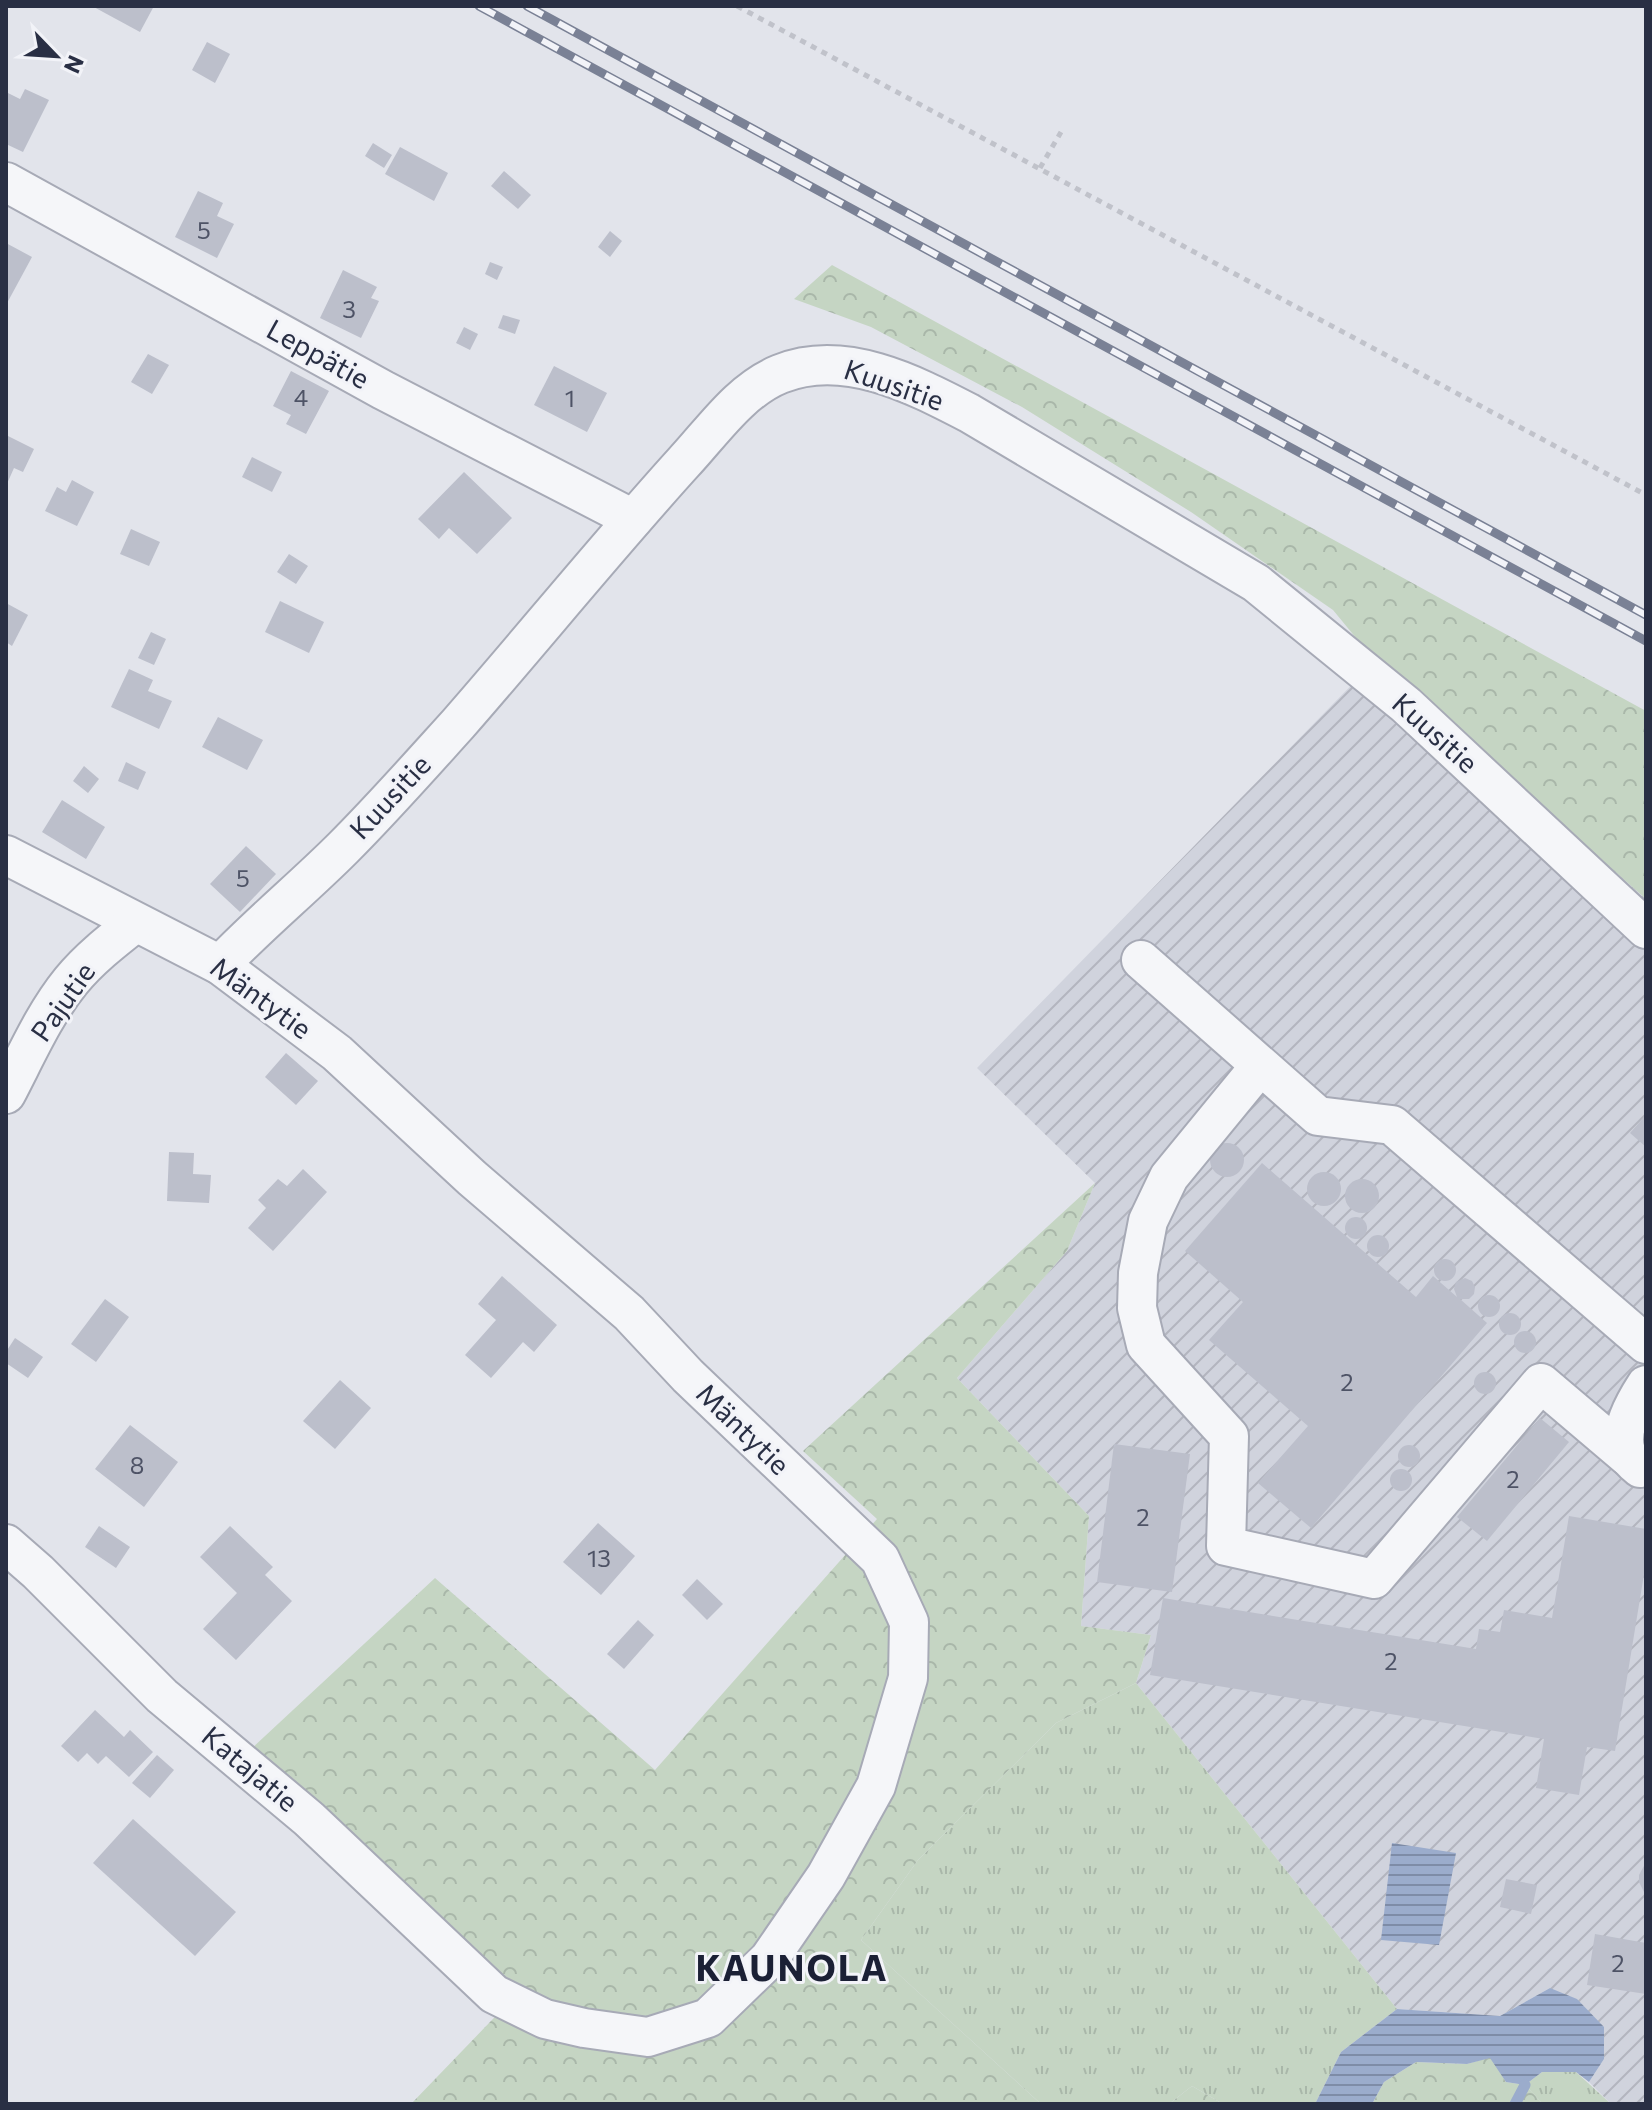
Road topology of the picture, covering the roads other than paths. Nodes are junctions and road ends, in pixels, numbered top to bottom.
1 (6, 182) edge
2 (633, 519) junction
3 (6, 855) edge
4 (135, 923) junction
5 (1646, 929) edge
6 (1141, 960) dead end
7 (220, 965) junction
8 (1260, 1066) junction
9 (6, 1094) edge
10 (1646, 1344) edge
11 (1646, 1385) edge
12 (1637, 1466) edge
13 (6, 1544) edge
14 (494, 1994) joint

1 - 2 street, Leppätie
2 - 5 street, Kuusitie
2 - 7 street, Kuusitie
3 - 4 street, Mäntytie
4 - 7 street, Mäntytie
4 - 9 street, Pajutie
6 - 8 street
7 - 14 street, Mäntytie
8 - 10 street
8 - 12 street
11 - 12 street
13 - 14 street, Katajatie

